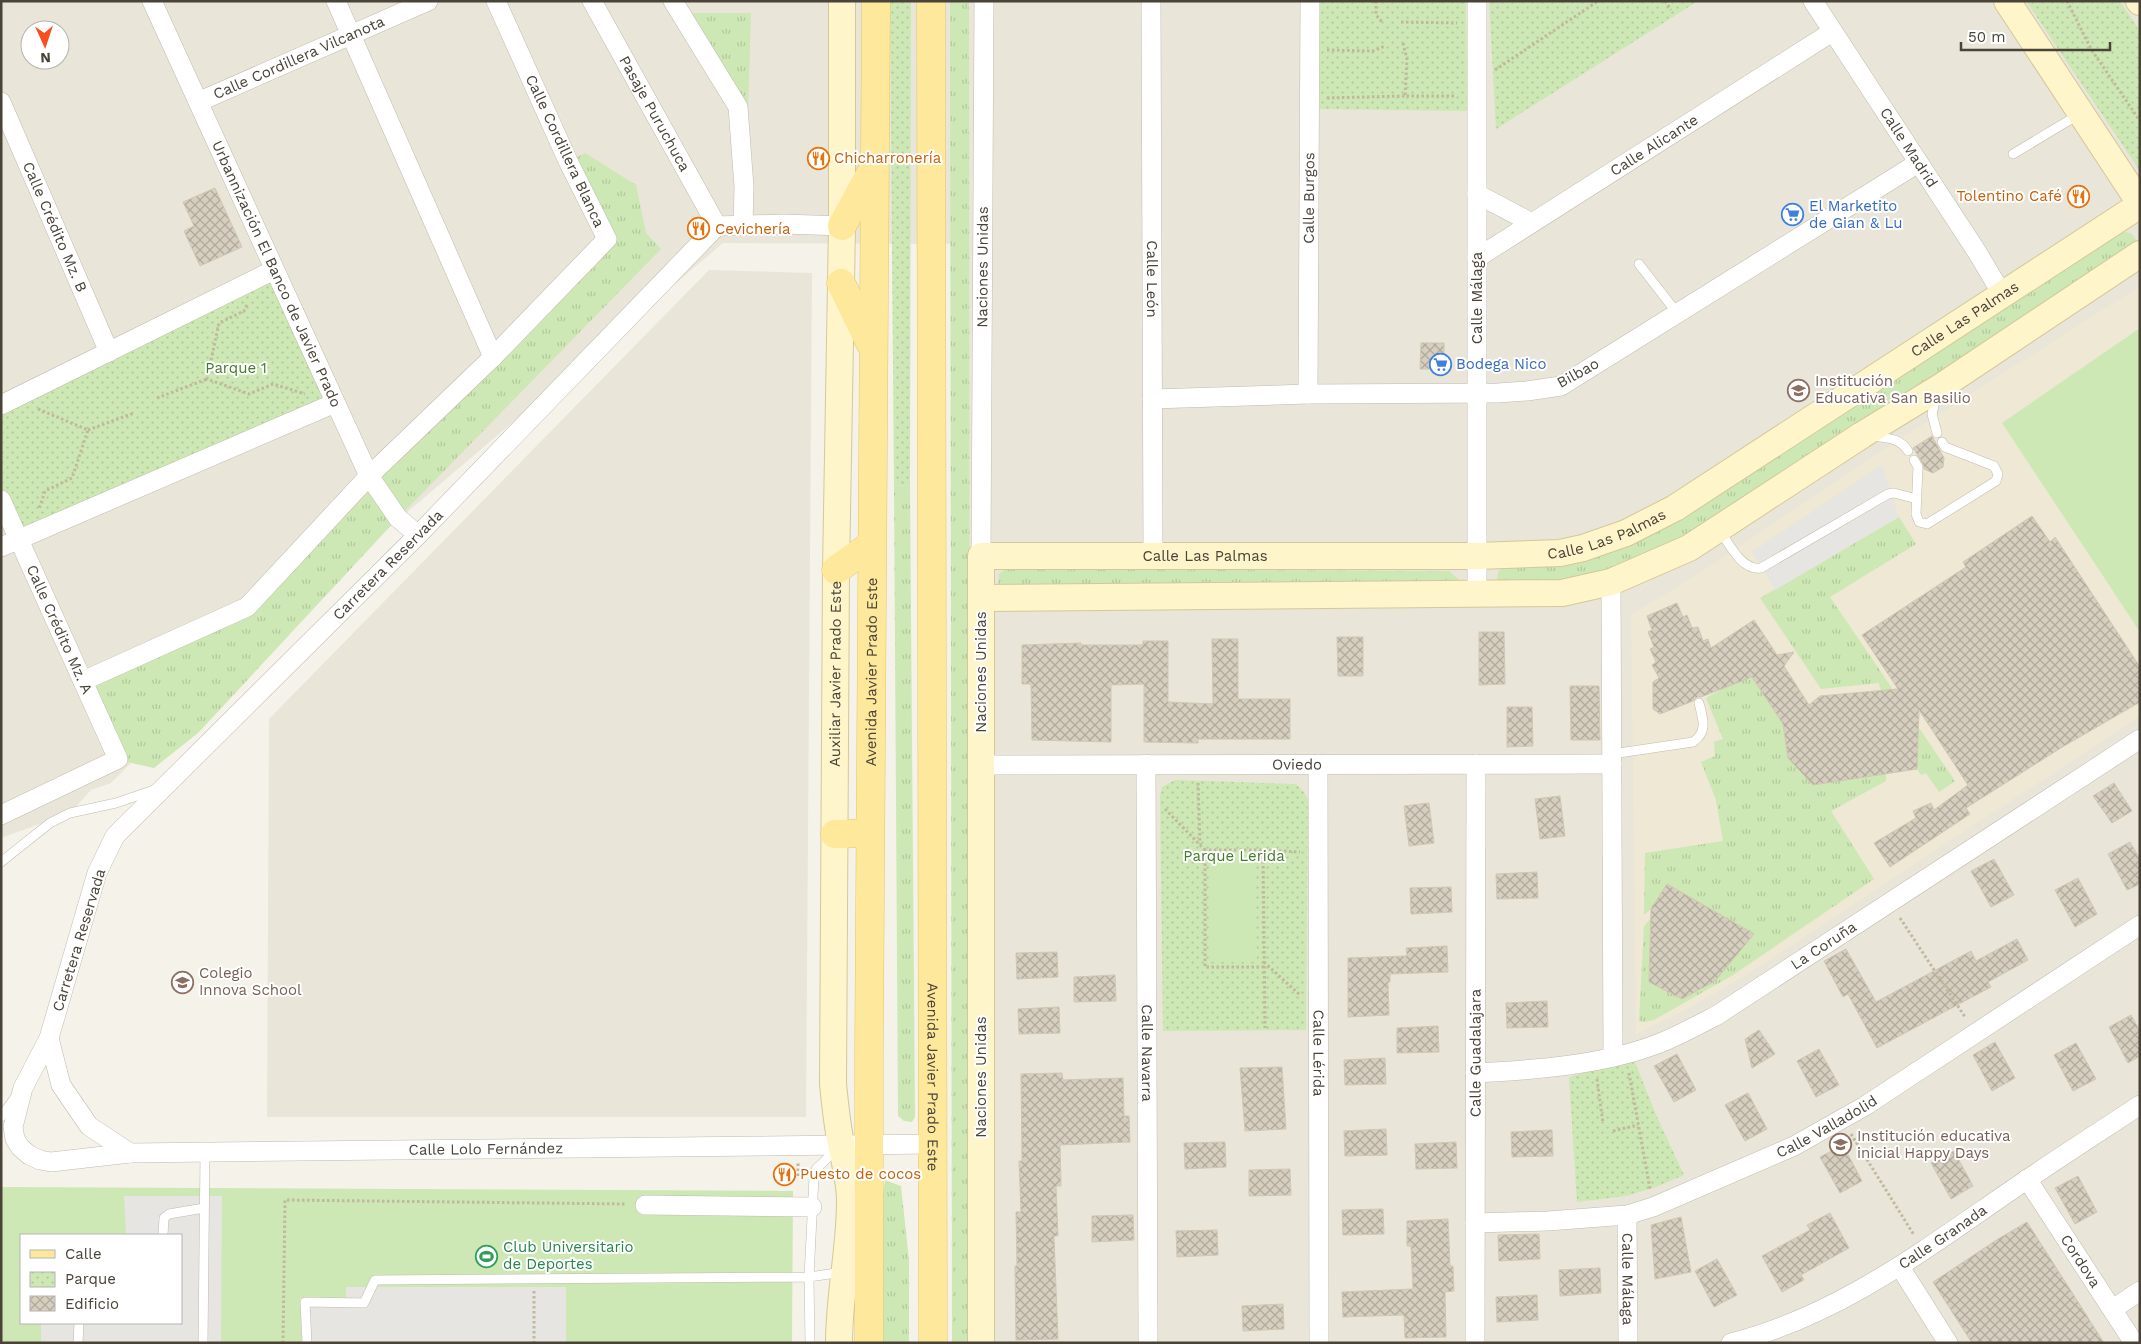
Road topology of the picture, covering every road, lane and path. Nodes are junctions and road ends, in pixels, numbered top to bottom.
1 (152, 1) edge
2 (336, 1) edge
3 (428, 1) edge
4 (496, 1) edge
5 (592, 1) edge
6 (674, 1) edge
7 (842, 1) edge
8 (876, 1) edge
9 (931, 1) edge
10 (984, 1) edge
11 (1151, 1) edge
12 (1310, 1) edge
13 (1376, 1) edge
14 (1477, 1) edge
15 (1598, 1) edge
16 (1665, 1) edge
17 (1813, 1) edge
18 (2008, 1) edge
19 (2067, 1) edge
20 (1671, 10) dead end
21 (1401, 22) dead end
22 (1383, 23) dead end
23 (1456, 32) dead end
24 (1832, 32) junction
25 (352, 36) junction
26 (1403, 42) dead end
27 (1385, 46) dead end
28 (1325, 60) dead end
29 (1477, 78) junction
30 (1325, 88) dead end
31 (1456, 88) dead end
32 (1405, 96) junction
33 (1, 102) edge
34 (198, 102) junction
35 (2080, 113) junction
36 (2140, 121) edge
37 (2013, 154) dead end
38 (1918, 163) junction
39 (875, 166) junction
40 (1477, 194) junction
41 (2140, 204) edge
42 (1532, 223) junction
43 (717, 226) junction
44 (743, 226) junction
45 (842, 226) junction
46 (2140, 254) edge
47 (1477, 258) junction
48 (1639, 264) dead end
49 (267, 273) junction
50 (841, 283) junction
51 (2002, 294) junction
52 (1676, 313) junction
53 (872, 348) junction
54 (109, 352) junction
55 (492, 356) junction
56 (207, 379) junction
57 (1942, 386) junction
58 (305, 394) dead end
59 (1308, 394) junction
60 (1477, 394) junction
61 (158, 398) dead end
62 (1152, 399) junction
63 (335, 403) junction
64 (1, 405) edge
65 (30, 412) dead end
66 (134, 413) dead end
67 (88, 430) junction
68 (1937, 433) dead end
69 (1862, 435) junction
70 (1942, 442) dead end
71 (1908, 451) dead end
72 (1914, 460) dead end
73 (369, 476) junction
74 (1917, 499) junction
75 (1, 500) edge
76 (36, 516) dead end
77 (1718, 529) junction
78 (418, 535) junction
79 (19, 540) junction
80 (871, 545) junction
81 (1, 548) edge
82 (1153, 555) junction
83 (981, 556) junction
84 (1477, 556) junction
85 (836, 570) junction
86 (1611, 582) junction
87 (1477, 594) junction
88 (982, 598) junction
89 (83, 681) junction
90 (1699, 703) dead end
91 (2140, 739) edge
92 (1612, 759) junction
93 (1146, 764) junction
94 (1198, 764) junction
95 (1318, 764) junction
96 (1476, 764) junction
97 (981, 765) junction
98 (165, 786) junction
99 (1146, 789) junction
100 (1, 815) edge
101 (870, 833) junction
102 (835, 834) junction
103 (1200, 845) junction
104 (1205, 850) junction
105 (1263, 850) junction
106 (1318, 853) junction
107 (1, 862) edge
108 (1890, 903) junction
109 (2140, 925) edge
110 (1264, 961) junction
111 (1264, 967) junction
112 (1318, 1012) junction
113 (1265, 1028) dead end
114 (1976, 1033) junction
115 (49, 1038) junction
116 (1619, 1055) junction
117 (1475, 1073) junction
118 (1596, 1073) dead end
119 (23, 1088) junction
120 (2140, 1106) edge
121 (1, 1117) edge
122 (1841, 1119) junction
123 (1603, 1123) dead end
124 (1638, 1125) junction
125 (1613, 1131) dead end
126 (934, 1144) junction
127 (841, 1145) junction
128 (868, 1145) junction
129 (205, 1152) junction
130 (130, 1153) junction
131 (2027, 1179) junction
132 (645, 1204) joint
133 (812, 1207) junction
134 (1653, 1207) junction
135 (204, 1208) junction
136 (1627, 1215) junction
137 (1475, 1223) junction
138 (163, 1234) edge
139 (1923, 1251) junction
140 (1900, 1267) junction
141 (846, 1271) junction
142 (809, 1277) junction
143 (534, 1280) junction
144 (2140, 1291) edge
145 (2113, 1308) junction
146 (79, 1324) edge
147 (1763, 1339) edge
148 (78, 1343) edge
149 (203, 1343) edge
150 (283, 1343) edge
151 (307, 1343) edge
152 (534, 1343) edge
153 (810, 1343) edge
154 (839, 1343) edge
155 (869, 1343) edge
156 (934, 1343) edge
157 (981, 1343) edge
158 (1148, 1343) edge
159 (1319, 1343) edge
160 (1475, 1343) edge
161 (1628, 1343) edge
162 (1731, 1343) edge
163 (1948, 1343) edge
164 (2134, 1343) edge

1 - 34 street, Urbannización El Banco de Javier Prado
2 - 25 street
3 - 25 street, Calle Cordillera Vilcanota
4 - 55 street, Calle Cordillera Blanca
5 - 43 street, Pasaje Puruchuca
6 - 44 street
7 - 45 street, Auxiliar Javier Prado Este
8 - 39 main road, Avenida Javier Prado Este
9 - 126 main road, Avenida Javier Prado Este
10 - 83 street, Naciones Unidas
11 - 62 street, Calle León
12 - 59 street, Calle Burgos
13 - 22 path
14 - 29 street, Calle Málaga
15 - 29 path
16 - 20 path
17 - 24 street, Calle Madrid
18 - 35 street
19 - 36 path
21 - 23 path
24 - 38 street, Calle Madrid
24 - 42 street, Calle Alicante
25 - 34 street, Calle Cordillera Vilcanota
25 - 55 street
26 - 32 path
27 - 28 path
29 - 40 street, Calle Málaga
30 - 32 path
31 - 32 path
33 - 54 street, Calle Crédito Mz. B
34 - 49 street, Urbannización El Banco de Javier Prado
35 - 37 lane
35 - 41 street
38 - 51 street, Calle Madrid
38 - 52 street, Bilbao
39 - 45 main road
39 - 53 main road, Avenida Javier Prado Este
40 - 42 street
40 - 47 street, Calle Málaga
41 - 51 street, Calle Las Palmas
42 - 47 street, Calle Alicante
43 - 44 street
43 - 78 street, Carretera Reservada
44 - 45 street
45 - 50 street, Auxiliar Javier Prado Este
46 - 57 street
47 - 60 street, Calle Málaga
48 - 52 lane
49 - 54 street
49 - 56 path
49 - 63 street, Urbannización El Banco de Javier Prado
50 - 53 main road
50 - 85 street, Auxiliar Javier Prado Este
51 - 84 street, Calle Las Palmas
52 - 60 street, Bilbao
53 - 80 main road, Avenida Javier Prado Este
54 - 64 street
55 - 73 street
56 - 58 path
56 - 61 path
57 - 68 lane
57 - 69 street
59 - 60 street, Bilbao
59 - 62 street, Bilbao
60 - 84 street, Calle Málaga
62 - 82 street, Calle León
63 - 73 street, Urbannización El Banco de Javier Prado
63 - 79 street
65 - 67 path
66 - 67 path
67 - 76 path
69 - 71 lane
69 - 77 street
70 - 74 lane
72 - 74 lane
73 - 78 street, Urbannización El Banco de Javier Prado
73 - 89 street
74 - 77 lane
75 - 79 street, Calle Crédito Mz. A
77 - 86 street
78 - 98 street, Carretera Reservada
79 - 81 street
79 - 89 street, Calle Crédito Mz. A
80 - 85 main road
80 - 101 main road, Avenida Javier Prado Este
82 - 83 street, Calle Las Palmas
82 - 84 street, Calle Las Palmas
83 - 88 street, Naciones Unidas
84 - 87 street, Calle Málaga
85 - 102 street, Auxiliar Javier Prado Este
86 - 87 street
86 - 92 street
87 - 88 street
88 - 97 street, Naciones Unidas
89 - 100 street, Calle Crédito Mz. A
90 - 92 lane
91 - 108 street, La Coruña
92 - 96 street, Oviedo
92 - 116 street
93 - 94 street, Oviedo
93 - 97 street, Oviedo
93 - 99 street, Calle Navarra
94 - 95 street, Oviedo
94 - 103 path
95 - 96 street, Oviedo
95 - 106 street, Calle Lérida
96 - 117 street, Calle Guadalajara
97 - 157 street, Naciones Unidas
98 - 107 lane
98 - 115 street, Carretera Reservada
99 - 103 path
99 - 158 street, Calle Navarra
101 - 102 main road
101 - 128 main road, Avenida Javier Prado Este
102 - 127 street, Auxiliar Javier Prado Este
103 - 104 path
104 - 105 path
104 - 111 path
105 - 106 path
105 - 110 path
106 - 112 street, Calle Lérida
108 - 114 path
108 - 116 street, La Coruña
109 - 114 street, Calle Valladolid
110 - 111 path
110 - 112 path
111 - 113 path
112 - 159 street, Calle Lérida
114 - 122 street, Calle Valladolid
115 - 119 street, Carretera Reservada
115 - 130 street
116 - 117 street, La Coruña
116 - 124 path
117 - 137 street, Calle Guadalajara
118 - 123 path
119 - 121 lane
119 - 130 street, Carretera Reservada
120 - 131 street, Calle Granada
122 - 134 street, Calle Valladolid
122 - 139 path
124 - 125 path
124 - 134 path
126 - 128 street
126 - 156 main road, Avenida Javier Prado Este
127 - 128 street
127 - 129 street, Calle Lolo Fernández
127 - 133 lane
127 - 141 street, Auxiliar Javier Prado Este
128 - 155 main road, Avenida Javier Prado Este
129 - 130 street, Calle Lolo Fernández
129 - 135 lane
131 - 139 street, Calle Granada
131 - 145 street, Cordova
132 - 133 street
132 - 150 path
133 - 142 lane
134 - 136 street, Calle Valladolid
135 - 138 lane
135 - 149 lane
136 - 137 street, Calle Valladolid
136 - 161 street, Calle Málaga
137 - 160 street, Calle Guadalajara
139 - 140 street, Calle Granada
140 - 147 street, Calle Granada
140 - 163 street
141 - 142 lane
141 - 154 street, Auxiliar Javier Prado Este
142 - 143 lane
142 - 153 lane
143 - 151 lane
143 - 152 path
144 - 145 street
145 - 164 street, Cordova
146 - 148 lane
147 - 162 street, Calle Granada

